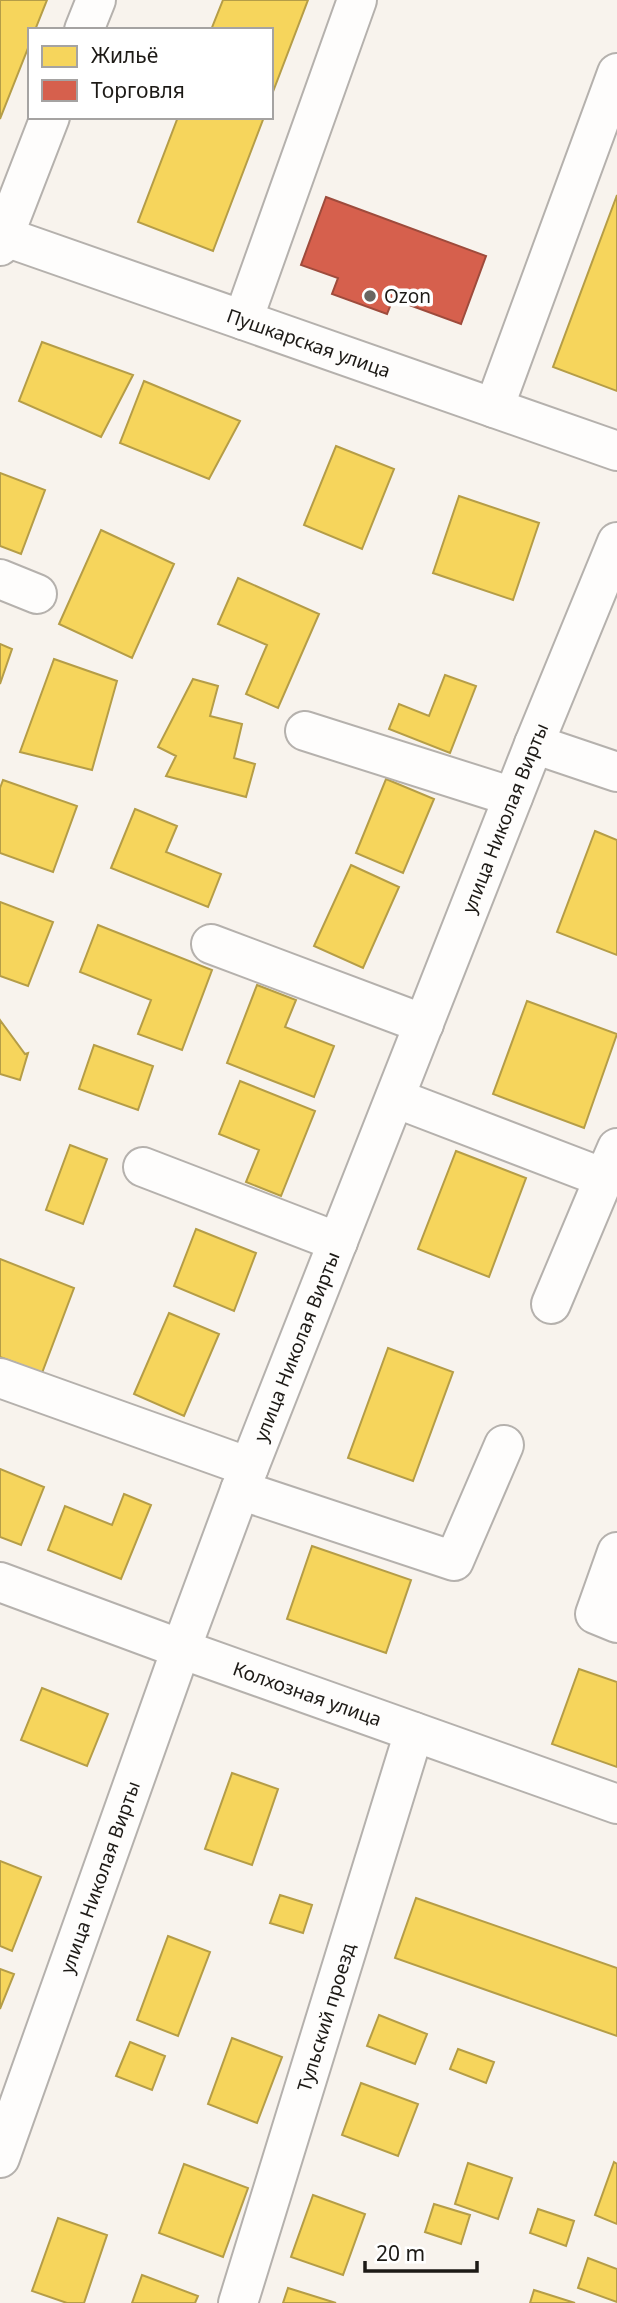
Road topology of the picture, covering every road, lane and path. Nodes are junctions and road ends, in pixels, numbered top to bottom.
1 (96, 0) edge
2 (357, 0) edge
3 (85, 28) edge
4 (617, 73) edge
5 (49, 119) edge
6 (1, 239) edge
7 (243, 320) junction
8 (494, 408) junction
9 (617, 451) edge
10 (617, 542) edge
11 (0, 579) edge
12 (37, 594) dead end
13 (305, 731) dead end
14 (534, 744) junction
15 (617, 772) edge
16 (513, 797) junction
17 (211, 944) dead end
18 (424, 1024) junction
19 (395, 1098) junction
20 (611, 1163) edge
21 (143, 1167) dead end
22 (338, 1242) junction
23 (551, 1304) dead end
24 (0, 1378) edge
25 (504, 1445) dead end
26 (244, 1479) junction
27 (617, 1552) edge
28 (0, 1582) edge
29 (617, 1623) edge
30 (181, 1649) junction
31 (414, 1732) junction
32 (617, 1804) edge
33 (0, 2158) edge
34 (238, 2303) edge

1 - 3 street
2 - 7 street
4 - 8 street
5 - 6 street
6 - 7 street, Пушкарская улица
7 - 8 street, Пушкарская улица
8 - 9 street, Пушкарская улица
10 - 14 street, улица Николая Вирты
11 - 12 street
13 - 16 street
14 - 15 street
14 - 16 street, улица Николая Вирты
16 - 18 street, улица Николая Вирты
17 - 18 street
18 - 19 street, улица Николая Вирты
19 - 20 street
19 - 22 street, улица Николая Вирты
20 - 23 street
21 - 22 street
22 - 26 street, улица Николая Вирты
24 - 26 street
25 - 26 street
26 - 30 street, улица Николая Вирты
27 - 29 street
28 - 30 street, Колхозная улица
30 - 31 street, Колхозная улица
30 - 33 street, улица Николая Вирты
31 - 32 street, Колхозная улица
31 - 34 street, Тульский проезд

